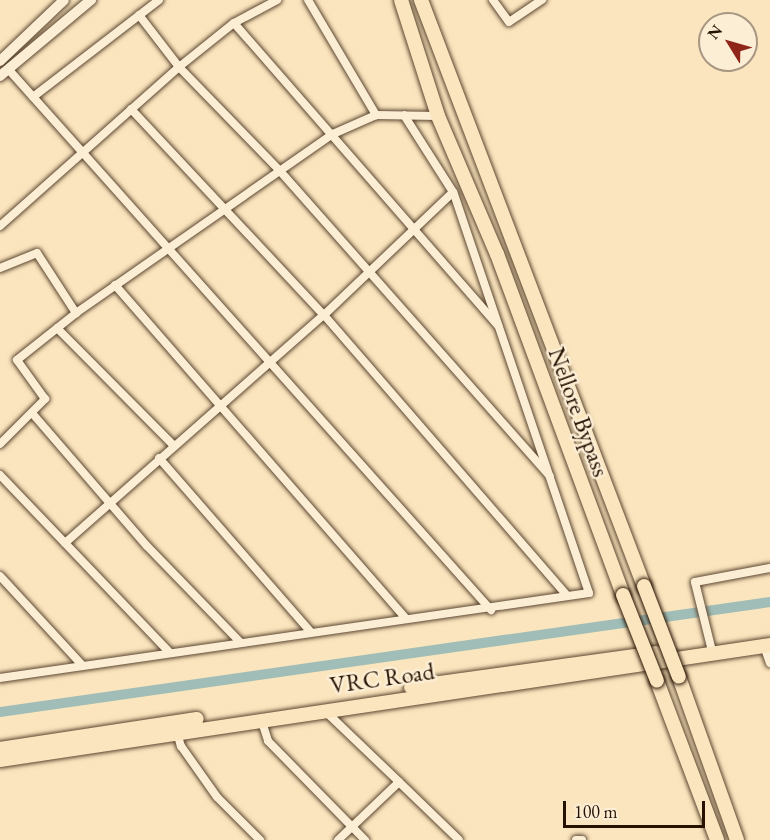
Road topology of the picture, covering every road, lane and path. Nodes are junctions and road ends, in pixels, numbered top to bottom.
1 (64, 0) edge
2 (92, 0) edge
3 (159, 0) edge
4 (277, 0) edge
5 (308, 0) edge
6 (401, 0) edge
7 (421, 0) edge
8 (493, 0) edge
9 (542, 0) edge
10 (139, 15) junction
11 (234, 23) junction
12 (1, 60) edge
13 (179, 67) junction
14 (5, 73) edge
15 (33, 97) junction
16 (131, 110) junction
17 (376, 115) junction
18 (404, 115) junction
19 (438, 116) junction
20 (333, 134) junction
21 (81, 154) junction
22 (280, 171) junction
23 (453, 192) junction
24 (224, 209) junction
25 (0, 226) edge
26 (417, 230) junction
27 (169, 247) junction
28 (0, 268) edge
29 (369, 272) junction
30 (115, 285) junction
31 (76, 313) junction
32 (324, 315) junction
33 (57, 328) junction
34 (501, 330) junction
35 (269, 358) junction
36 (219, 405) junction
37 (32, 413) junction
38 (0, 444) edge
39 (174, 446) junction
40 (159, 458) junction
41 (0, 475) edge
42 (554, 481) junction
43 (110, 500) junction
44 (65, 543) junction
45 (770, 568) edge
46 (0, 576) edge
47 (567, 596) junction
48 (490, 610) junction
49 (406, 619) junction
50 (311, 632) junction
51 (240, 642) junction
52 (768, 643) edge
53 (712, 651) junction
54 (169, 652) junction
55 (770, 663) edge
56 (82, 665) junction
57 (0, 678) edge
58 (323, 709) junction
59 (261, 718) junction
60 (175, 727) junction
61 (0, 749) edge
62 (0, 760) edge
63 (399, 782) junction
64 (352, 826) junction
65 (260, 840) edge
66 (338, 840) edge
67 (365, 840) edge
68 (459, 840) edge
69 (576, 840) edge
70 (582, 840) edge
71 (717, 840) edge
72 (736, 840) edge

1 - 12 street
2 - 14 street
3 - 10 street
4 - 11 street
5 - 17 street
6 - 19 main road, Nellore Bypass
7 - 72 main road, Nellore Bypass, bridge
8 - 9 street
10 - 13 street
10 - 15 street
11 - 13 street
11 - 20 street
13 - 16 street
13 - 22 street
14 - 15 street
15 - 21 street
16 - 21 street
16 - 24 street
17 - 18 street
17 - 20 street
18 - 19 street
18 - 23 street
19 - 71 main road, Nellore Bypass, bridge
20 - 22 street
20 - 26 street
21 - 25 street
21 - 27 street
22 - 24 street
22 - 29 street
23 - 26 street
23 - 34 street
24 - 27 street
24 - 32 street
26 - 29 street
26 - 34 street
27 - 30 street
27 - 35 street
28 - 31 street
29 - 32 street
29 - 42 street
30 - 31 street
30 - 36 street
31 - 33 street
32 - 35 street
32 - 47 street
33 - 37 street
33 - 39 street
34 - 42 street
35 - 36 street
35 - 48 street
36 - 39 street
36 - 49 street
37 - 38 street
37 - 43 street
39 - 40 street
40 - 43 street
40 - 50 street
41 - 44 street
42 - 47 street
43 - 44 street
43 - 51 street
44 - 54 street
45 - 53 street
46 - 56 street
47 - 48 street
48 - 49 street
49 - 50 street
50 - 51 street
51 - 54 street
52 - 53 main road, VRC Road
52 - 55 street
53 - 58 main road, VRC Road
53 - 60 main road
54 - 56 street
56 - 57 street
58 - 59 main road, VRC Road
58 - 63 street
59 - 60 main road, VRC Road
59 - 64 street
60 - 61 main road
60 - 62 main road, VRC Road
60 - 65 street
63 - 64 street
63 - 68 street
64 - 66 street
64 - 67 street
69 - 70 street

